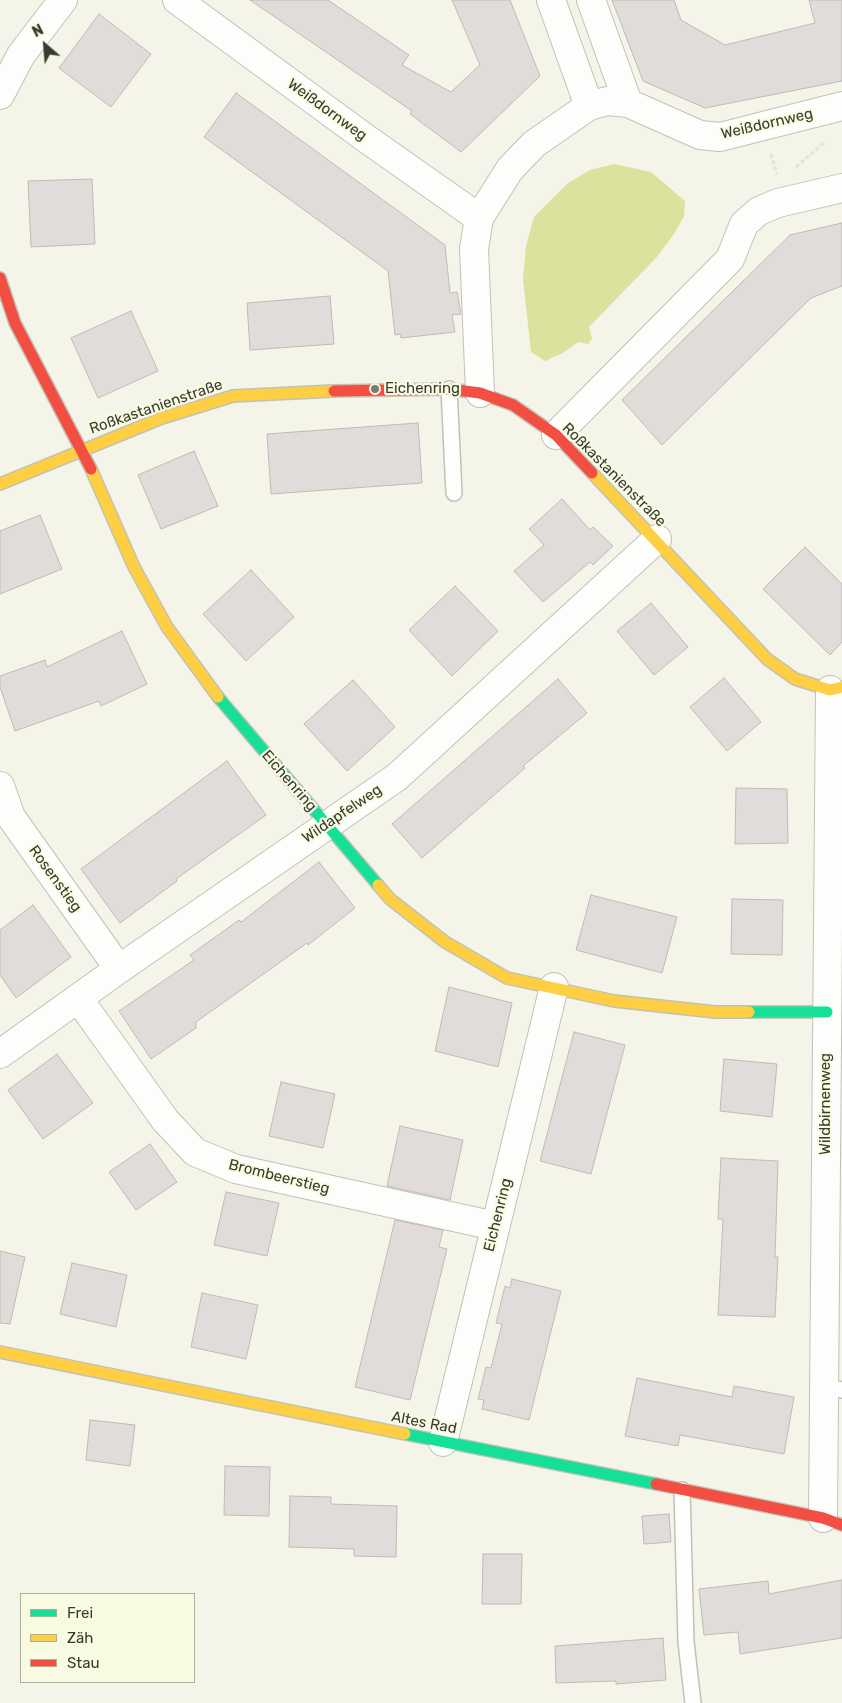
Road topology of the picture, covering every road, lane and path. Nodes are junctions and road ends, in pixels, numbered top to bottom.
1 (63, 0) edge
2 (177, 0) edge
3 (551, 0) edge
4 (591, 0) edge
5 (0, 95) edge
6 (628, 102) junction
7 (589, 106) junction
8 (842, 106) edge
9 (764, 126) junction
10 (842, 188) edge
11 (781, 192) junction
12 (479, 218) junction
13 (0, 278) edge
14 (450, 389) junction
15 (480, 393) junction
16 (556, 435) junction
17 (82, 449) junction
18 (0, 484) edge
19 (454, 493) dead end
20 (656, 539) junction
21 (836, 689) edge
22 (0, 786) edge
23 (327, 825) junction
24 (119, 968) junction
25 (554, 987) junction
26 (78, 998) junction
27 (827, 1012) junction
28 (0, 1054) edge
29 (495, 1226) junction
30 (0, 1352) edge
31 (833, 1387) edge
32 (443, 1442) junction
33 (682, 1490) junction
34 (832, 1521) edge
35 (693, 1703) edge

1 - 5 street
2 - 12 street, Weißdornweg
3 - 7 street
4 - 6 street
6 - 7 street, Weißdornweg
6 - 9 street, Weißdornweg
7 - 12 street, Weißdornweg
8 - 9 street, Weißdornweg
8 - 11 path
9 - 11 path
10 - 11 street
11 - 16 street
12 - 15 street, Weißdornweg
13 - 17 street, Eichenring
14 - 15 street, Roßkastanienstraße
14 - 17 street, Roßkastanienstraße
14 - 19 lane
15 - 16 street, Roßkastanienstraße
16 - 20 street, Roßkastanienstraße
17 - 18 street, Roßkastanienstraße
17 - 23 street, Eichenring
20 - 21 street, Roßkastanienstraße
20 - 23 street, Wildapfelweg
21 - 27 street, Wildbirnenweg
22 - 24 street, Rosenstieg
23 - 24 street, Wildapfelweg
23 - 25 street, Eichenring
24 - 26 street, Wildapfelweg
25 - 27 street, Eichenring
25 - 29 street, Eichenring
26 - 28 street, Wildapfelweg
26 - 29 street, Brombeerstieg
27 - 31 street, Wildbirnenweg
29 - 32 street, Eichenring
30 - 32 street, Altes Rad
31 - 34 street, Wildbirnenweg
32 - 33 street, Altes Rad
33 - 34 street, Altes Rad
33 - 35 lane

